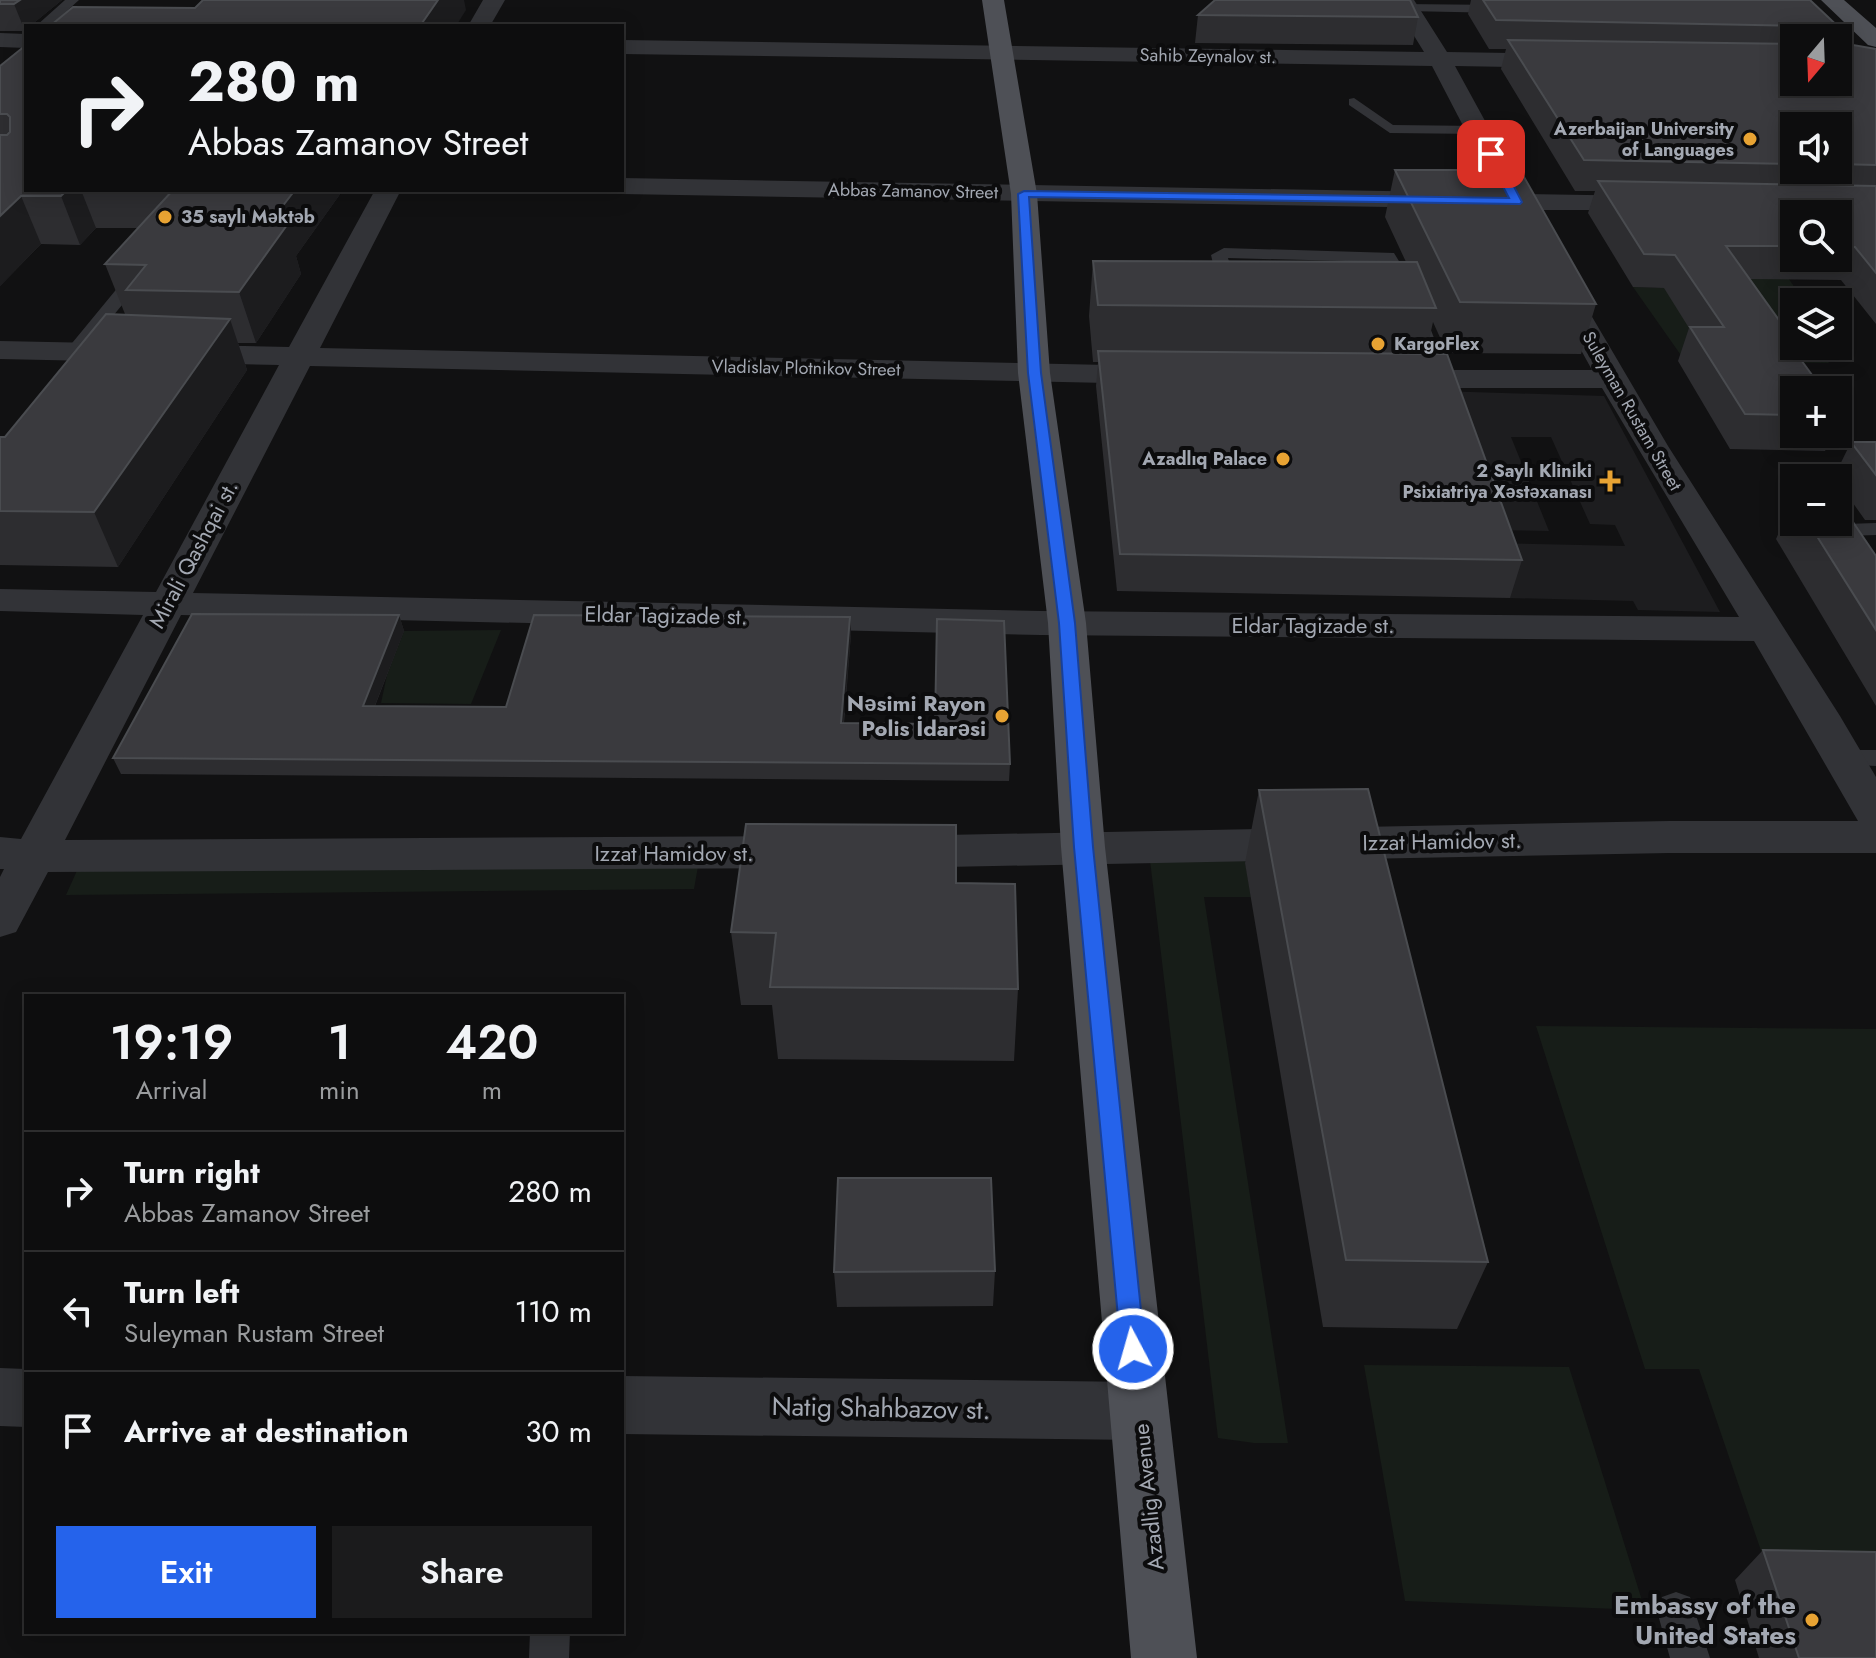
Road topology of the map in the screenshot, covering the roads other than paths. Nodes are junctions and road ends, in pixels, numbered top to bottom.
1 (73, 0) edge
2 (494, 0) edge
3 (993, 0) edge
4 (1832, 0) edge
5 (1404, 3) edge
6 (1521, 13) edge
7 (44, 24) edge
8 (480, 24) edge
9 (1872, 34) edge
10 (24, 38) edge
11 (0, 40) edge
12 (624, 47) edge
13 (999, 52) junction
14 (1440, 60) junction
15 (1592, 62) edge
16 (1354, 102) dead end
17 (1479, 130) junction
18 (624, 186) edge
19 (387, 192) edge
20 (1024, 194) junction
21 (1516, 202) junction
22 (1673, 204) edge
23 (130, 284) edge
24 (1246, 308) edge
25 (0, 350) edge
26 (74, 352) junction
27 (300, 356) junction
28 (1034, 373) junction
29 (1176, 375) edge
30 (1363, 378) edge
31 (1441, 379) junction
32 (1613, 379) junction
33 (1876, 529) edge
34 (1852, 530) edge
35 (0, 600) edge
36 (165, 604) junction
37 (1067, 623) junction
38 (1763, 629) junction
39 (1860, 758) edge
40 (1876, 815) edge
41 (1876, 837) edge
42 (1083, 847) junction
43 (17, 855) edge
44 (0, 920) edge
45 (0, 1397) edge
46 (24, 1398) edge
47 (624, 1405) edge
48 (1139, 1411) junction
49 (1676, 1611) dead end
50 (550, 1634) edge
51 (549, 1658) edge
52 (1164, 1658) edge
53 (1690, 1658) edge

1 - 7 lane
2 - 8 street
3 - 13 main road, Azadlig Avenue
4 - 9 main road
5 - 6 lane
5 - 14 street, Suleyman Rustam Street
10 - 11 street
12 - 13 street, Sahib Zeynalov st.
13 - 14 street, Sahib Zeynalov st.
13 - 20 main road, Azadlig Avenue
14 - 15 street, Sahib Zeynalov st.
14 - 17 street, Suleyman Rustam Street
16 - 17 lane
17 - 21 street, Suleyman Rustam Street
18 - 20 street, Abbas Zamanov Street
19 - 27 street, Mirali Qashqai st.
20 - 21 street, Abbas Zamanov Street
20 - 28 main road, Azadlig Avenue
21 - 22 street, Abbas Zamanov Street
21 - 32 street, Suleyman Rustam Street
23 - 26 lane
24 - 31 lane
25 - 26 street, Vladislav Plotnikov Street
26 - 27 street, Vladislav Plotnikov Street
27 - 28 street, Vladislav Plotnikov Street
27 - 36 street, Mirali Qashqai st.
28 - 29 street, Vladislav Plotnikov Street
28 - 37 main road, Azadlig Avenue
30 - 31 street
31 - 32 street
32 - 38 street, Suleyman Rustam Street
33 - 34 lane
35 - 36 street, Eldar Tagizade st.
36 - 37 street, Eldar Tagizade st.
36 - 43 street, Mirali Qashqai st.
37 - 38 street, Eldar Tagizade st.
37 - 42 main road, Azadlig Avenue
38 - 39 street, Suleyman Rustam Street
39 - 40 street, Suleyman Rustam Street
41 - 42 street, Izzat Hamidov st.
42 - 43 street, Izzat Hamidov st.
42 - 48 main road, Azadlig Avenue
43 - 44 street, Mirali Qashqai st.
45 - 46 street
47 - 48 street, Natig Shahbazov st.
48 - 52 main road, Azadlig Avenue
49 - 53 lane
50 - 51 lane

